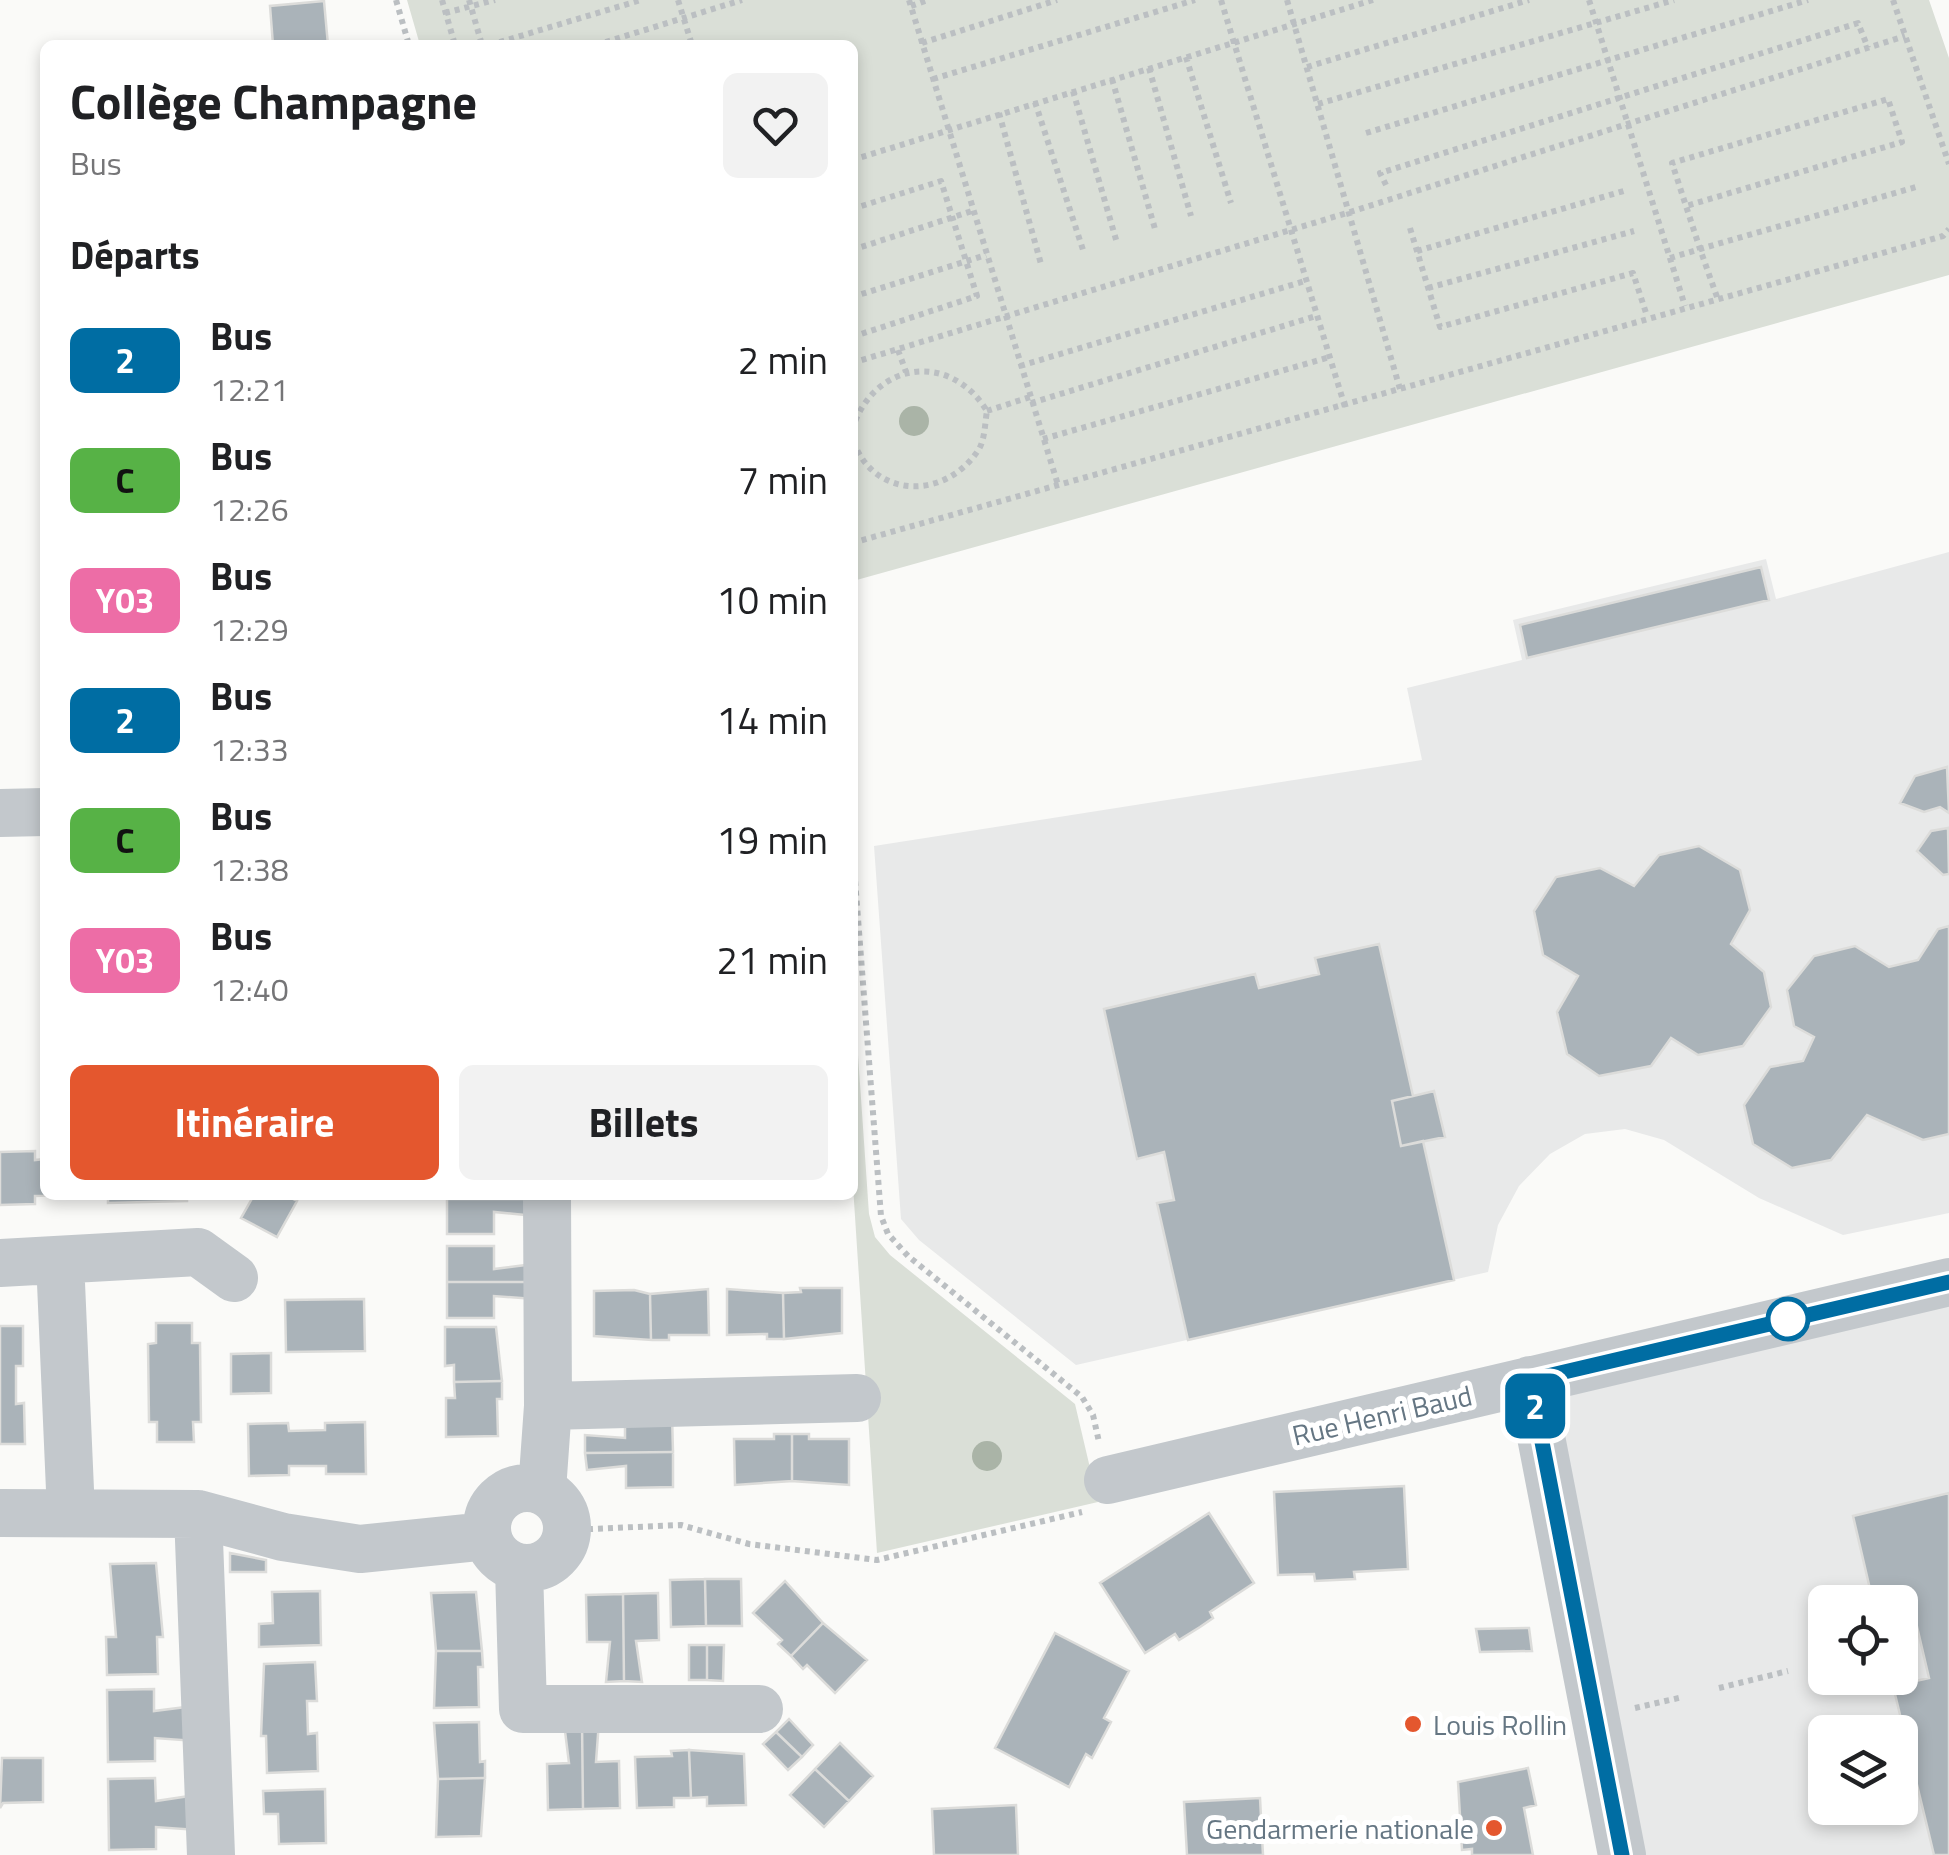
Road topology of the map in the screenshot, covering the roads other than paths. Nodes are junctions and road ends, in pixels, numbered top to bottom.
1 (40, 812) edge
2 (0, 814) edge
3 (547, 1200) edge
4 (60, 1260) junction
5 (0, 1263) edge
6 (234, 1278) dead end
7 (1949, 1282) edge
8 (1530, 1380) junction
9 (857, 1398) dead end
10 (548, 1406) junction
11 (1108, 1480) road end
12 (542, 1490) junction
13 (0, 1513) edge
14 (72, 1514) junction
15 (198, 1514) junction
16 (503, 1552) junction
17 (759, 1709) dead end
18 (211, 1855) edge
19 (1622, 1855) edge

1 - 2 street
3 - 10 street
4 - 5 street
4 - 6 street
4 - 14 street
7 - 8 street, Rue Henri Baud
8 - 11 street, Rue Henri Baud
8 - 19 street
9 - 10 street
10 - 12 street
12 - 16 street
12 - 16 street
13 - 14 street
14 - 15 street
15 - 16 street
15 - 18 street
16 - 17 street

